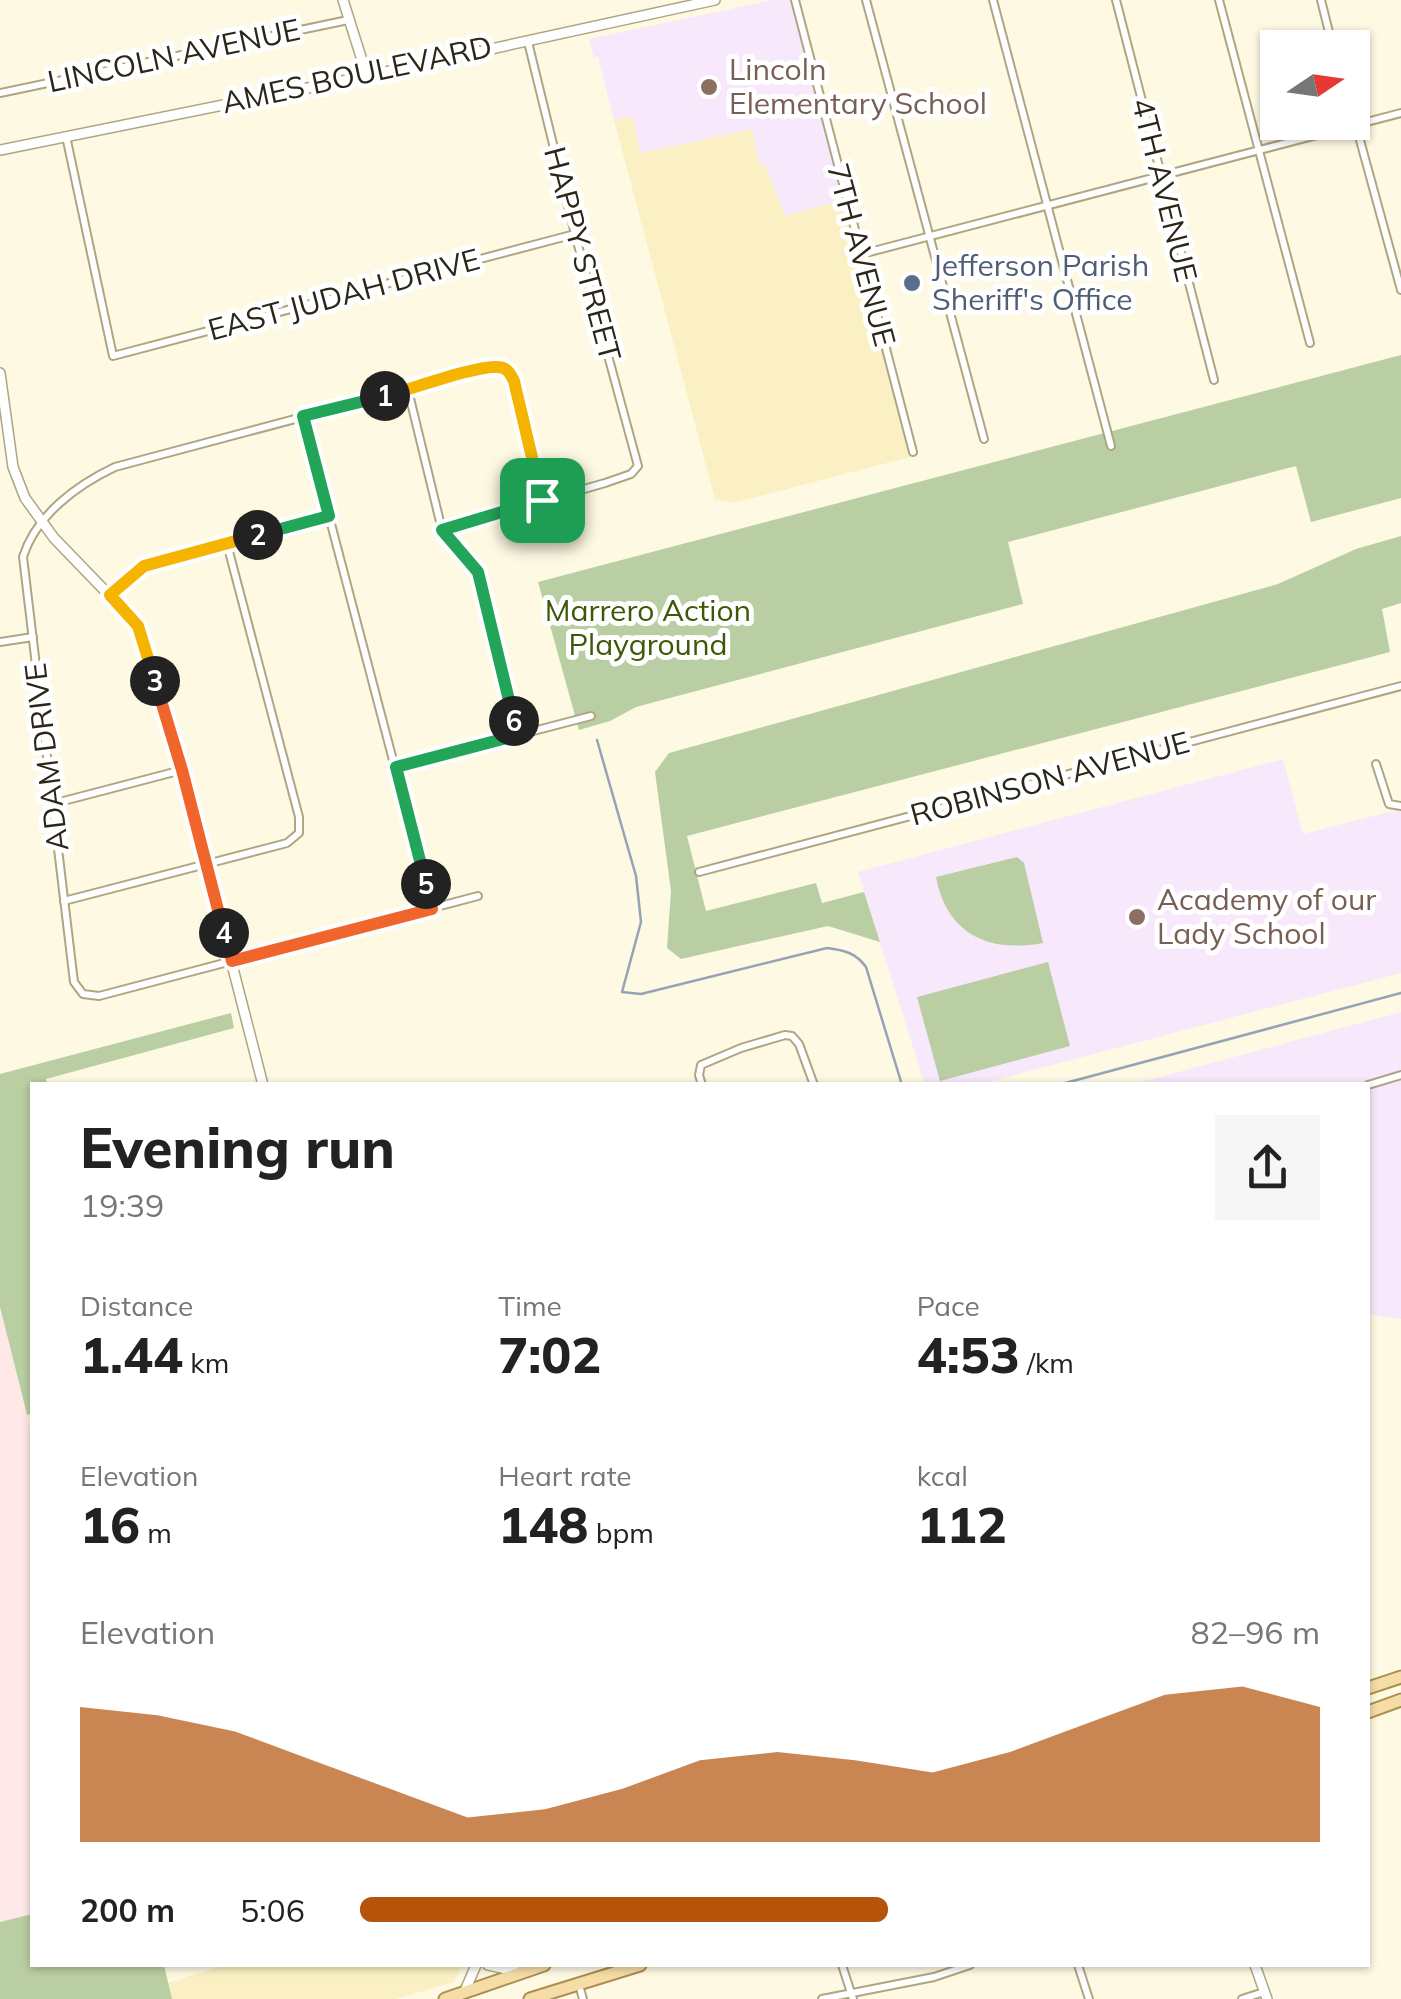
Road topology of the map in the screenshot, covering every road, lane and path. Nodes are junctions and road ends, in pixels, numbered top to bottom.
1 (342, 0) edge
2 (714, 0) edge
3 (796, 0) edge
4 (866, 0) edge
5 (993, 0) edge
6 (1116, 0) edge
7 (1219, 0) edge
8 (1321, 0) edge
9 (348, 20) junction
10 (1329, 30) edge
11 (527, 40) junction
12 (367, 76) junction
13 (0, 93) edge
14 (1401, 113) edge
15 (1370, 121) edge
16 (66, 136) junction
17 (1296, 140) edge
18 (1360, 140) edge
19 (0, 150) edge
20 (1258, 150) junction
21 (1159, 176) junction
22 (1046, 206) junction
23 (574, 234) junction
24 (928, 236) junction
25 (862, 254) junction
26 (1401, 290) edge
27 (1310, 343) dead end
28 (0, 373) edge
29 (1214, 380) dead end
30 (408, 390) junction
31 (303, 416) junction
32 (984, 439) dead end
33 (1112, 446) dead end
34 (914, 452) dead end
35 (542, 500) junction
36 (329, 516) junction
37 (42, 522) junction
38 (442, 530) junction
39 (227, 544) junction
40 (110, 595) junction
41 (33, 637) junction
42 (0, 642) edge
43 (1401, 686) edge
44 (591, 716) dead end
45 (518, 735) junction
46 (1376, 764) dead end
47 (396, 767) junction
48 (182, 770) junction
49 (52, 804) junction
50 (1401, 806) edge
51 (206, 866) junction
52 (700, 872) dead end
53 (478, 896) dead end
54 (64, 901) junction
55 (432, 909) junction
56 (232, 961) junction
57 (1401, 1075) edge
58 (262, 1082) edge
59 (701, 1082) edge
60 (813, 1082) edge
61 (1370, 1084) edge
62 (1401, 1677) edge
63 (1370, 1687) edge
64 (1401, 1700) edge
65 (1370, 1711) edge
66 (475, 1967) edge
67 (496, 1967) edge
68 (538, 1967) edge
69 (634, 1967) edge
70 (843, 1967) edge
71 (964, 1967) edge
72 (1079, 1967) edge
73 (1256, 1967) edge
74 (521, 1973) junction
75 (578, 1985) junction
76 (464, 1992) junction
77 (852, 1996) edge
78 (1265, 1996) edge
79 (444, 1999) edge
80 (530, 1999) edge
81 (583, 1999) edge
82 (822, 1999) edge
83 (1089, 1999) edge
84 (1242, 1999) edge

1 - 9 street
2 - 11 street, AMES BOULEVARD
3 - 25 street, 7TH AVENUE
4 - 24 street
5 - 22 street
6 - 21 street, 4TH AVENUE
7 - 20 street
8 - 10 street
9 - 12 street
9 - 13 street, LINCOLN AVENUE
11 - 12 street, AMES BOULEVARD
11 - 23 street, HAPPY STREET
12 - 16 street, AMES BOULEVARD
14 - 15 street
16 - 19 street, AMES BOULEVARD
16 - 23 street, EAST JUDAH DRIVE
17 - 20 street
18 - 26 street
20 - 21 street
20 - 27 street
21 - 22 street
21 - 29 street, 4TH AVENUE
22 - 24 street
22 - 33 street
23 - 35 street, HAPPY STREET
24 - 25 street
24 - 32 street
25 - 34 street, 7TH AVENUE
28 - 37 street
30 - 31 street
30 - 35 street
30 - 38 street
31 - 36 street
31 - 37 street
35 - 38 street
36 - 39 street
36 - 47 street
37 - 40 street
37 - 41 street, ADAM DRIVE
38 - 45 street
39 - 40 street
39 - 51 street
40 - 48 street
41 - 42 street
41 - 49 street, ADAM DRIVE
43 - 52 street, ROBINSON AVENUE
44 - 45 street
45 - 47 street
46 - 50 street
47 - 55 street
48 - 49 street
48 - 51 street
49 - 54 street, ADAM DRIVE
51 - 54 street
51 - 56 street
53 - 55 street
54 - 56 street, ADAM DRIVE
55 - 56 street
56 - 58 street
57 - 61 street
59 - 60 street
62 - 63 main road
64 - 65 main road
66 - 76 street
67 - 74 street
68 - 74 main road
69 - 75 main road
70 - 77 street
71 - 77 street
72 - 83 street
73 - 78 street
74 - 76 main road
75 - 80 main road
75 - 81 street
76 - 79 main road
77 - 82 street
78 - 84 street

